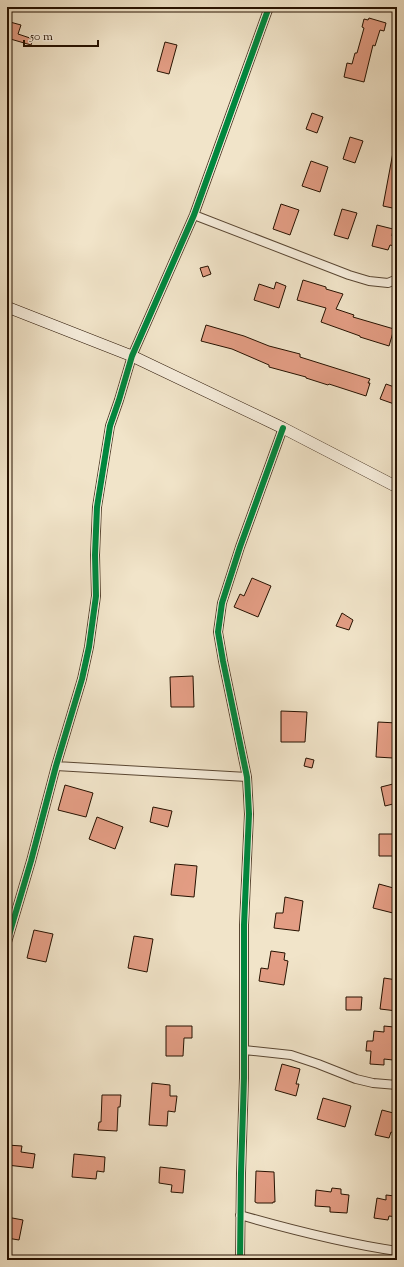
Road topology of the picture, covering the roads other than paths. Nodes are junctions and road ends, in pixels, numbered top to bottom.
1 (269, 7) edge
2 (194, 215) junction
3 (397, 279) edge
4 (7, 307) edge
5 (132, 356) junction
6 (283, 428) junction
7 (397, 487) edge
8 (56, 766) junction
9 (247, 777) junction
10 (7, 942) edge
11 (244, 1050) junction
12 (397, 1085) edge
13 (240, 1215) junction
14 (397, 1251) edge
15 (240, 1260) edge

1 - 2 street
2 - 3 street
2 - 5 street
4 - 5 main road
5 - 6 main road
5 - 8 street
6 - 7 main road
6 - 9 street
8 - 9 street
8 - 10 street
9 - 11 street
11 - 12 street
11 - 13 street
13 - 14 street
13 - 15 street

